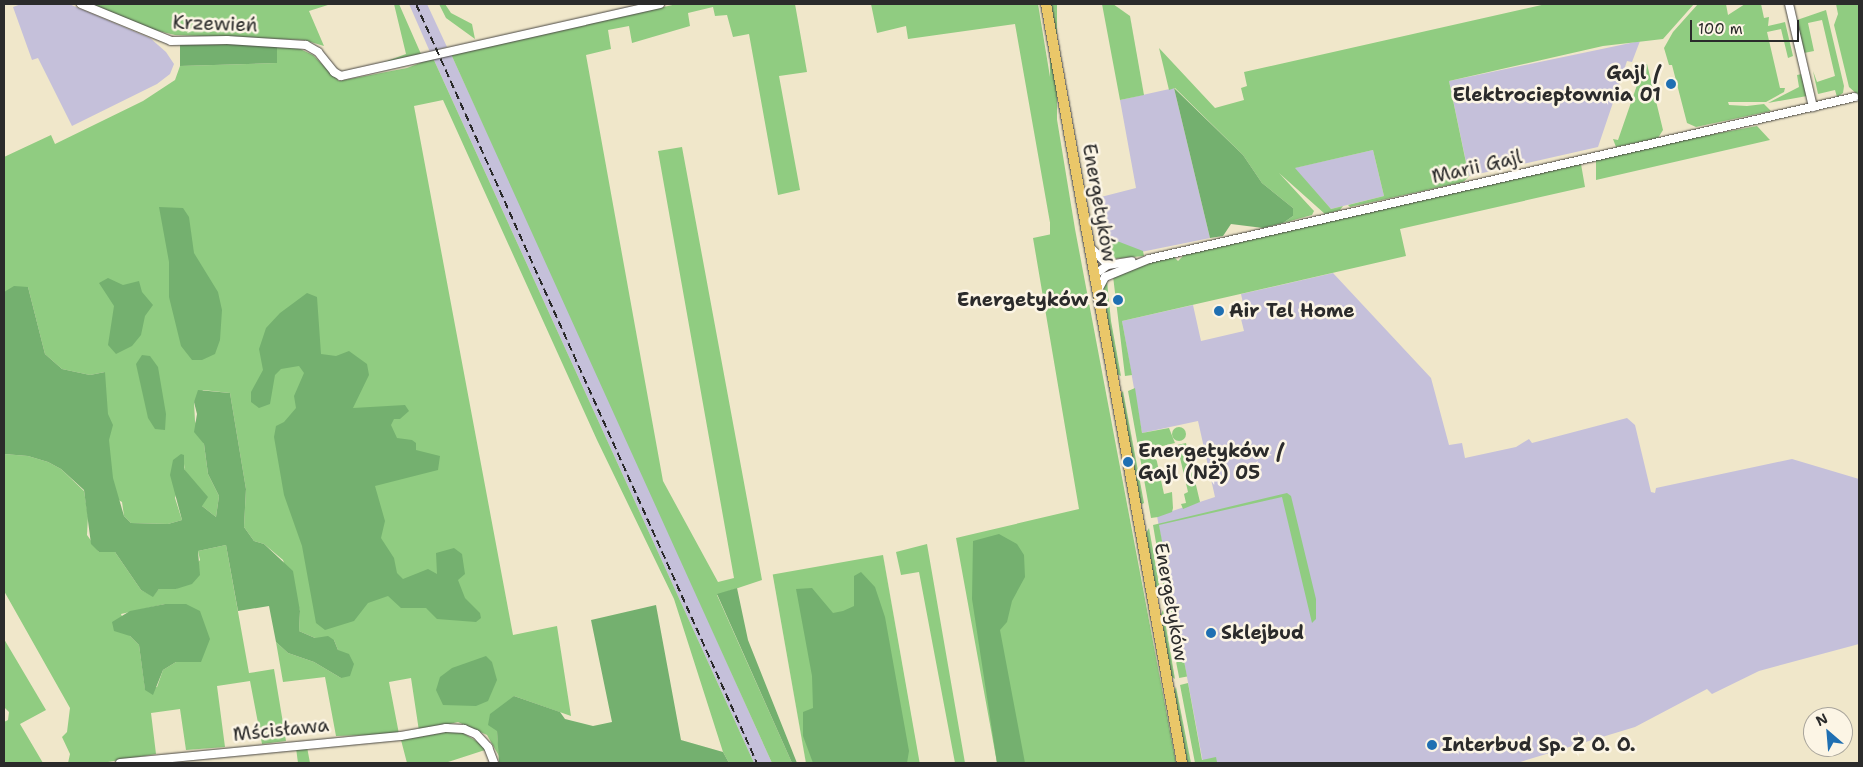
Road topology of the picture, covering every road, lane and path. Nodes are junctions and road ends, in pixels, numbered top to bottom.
1 (80, 4) edge
2 (660, 4) edge
3 (1046, 4) edge
4 (1789, 4) edge
5 (1855, 97) dead end
6 (1813, 107) junction
7 (1089, 246) junction
8 (1149, 259) junction
9 (1108, 265) junction
10 (1109, 274) junction
11 (1094, 275) junction
12 (1097, 292) junction
13 (120, 763) edge
14 (494, 763) edge
15 (1182, 763) edge

1 - 2 street, Krzewień
3 - 7 main road, Energetyków
4 - 6 street
5 - 6 street, Marii Gajl
6 - 8 street, Marii Gajl
7 - 9 street
7 - 11 main road, Energetyków
8 - 9 street, Marii Gajl
8 - 10 street, Marii Gajl
9 - 11 street, Marii Gajl
10 - 11 street, Marii Gajl
10 - 12 street
11 - 12 main road, Energetyków
12 - 15 main road, Energetyków
13 - 14 street, Mścisława

